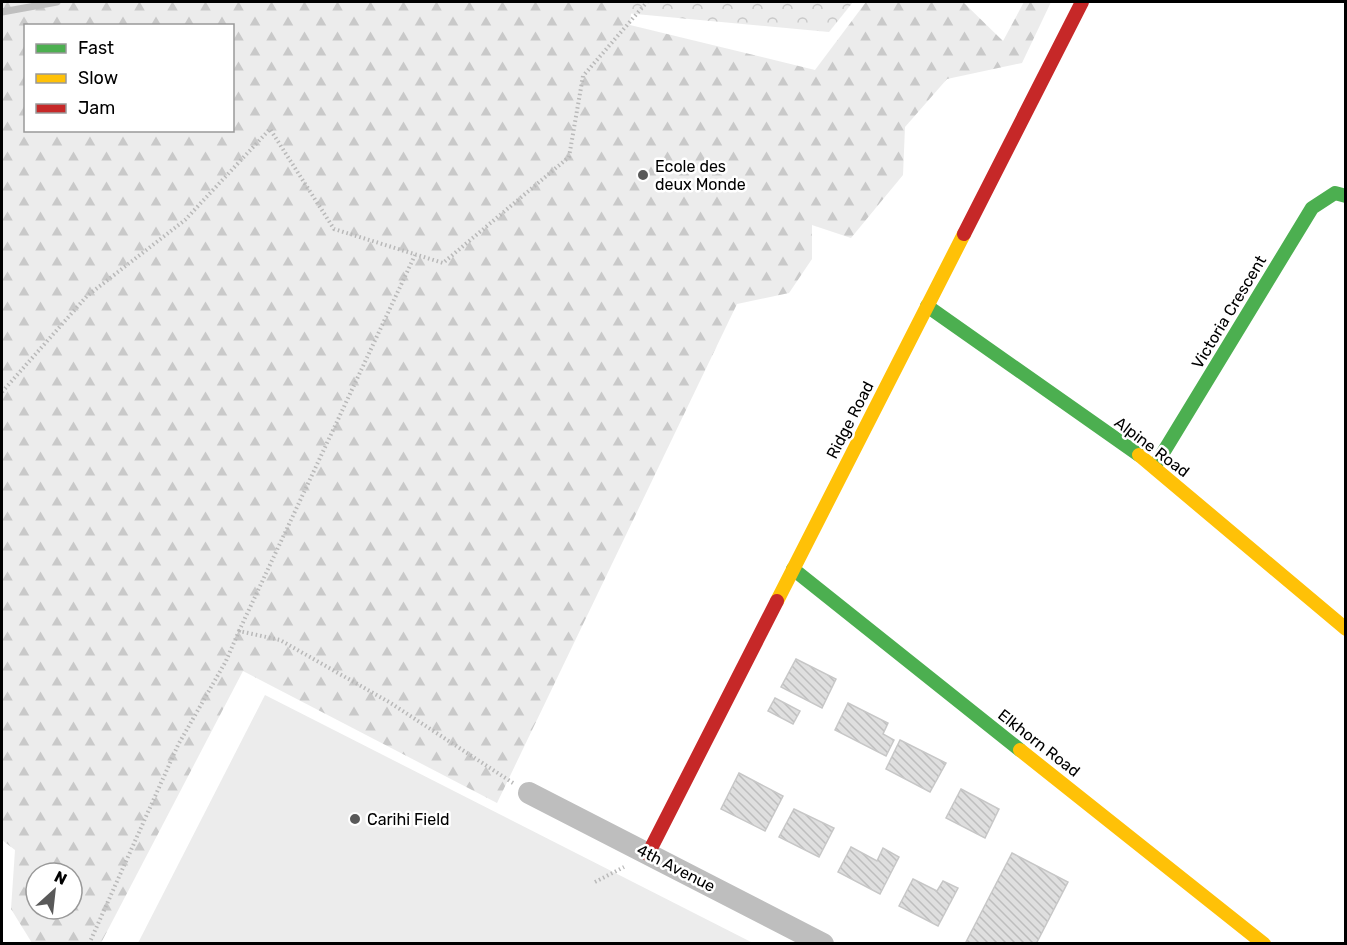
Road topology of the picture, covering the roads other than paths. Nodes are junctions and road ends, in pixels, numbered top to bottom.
1 (1082, 2) edge
2 (1346, 196) edge
3 (927, 306) junction
4 (1155, 466) junction
5 (793, 569) junction
6 (1346, 629) edge
7 (529, 793) road end
8 (648, 854) junction
9 (823, 944) edge
10 (1264, 944) edge

1 - 3 street, Ridge Road
2 - 4 street, Victoria Crescent
3 - 4 street, Alpine Road
3 - 5 street, Ridge Road
4 - 6 street, Alpine Road
5 - 8 street, Ridge Road
5 - 10 street, Elkhorn Road
7 - 8 street, 4th Avenue
8 - 9 street, 4th Avenue

